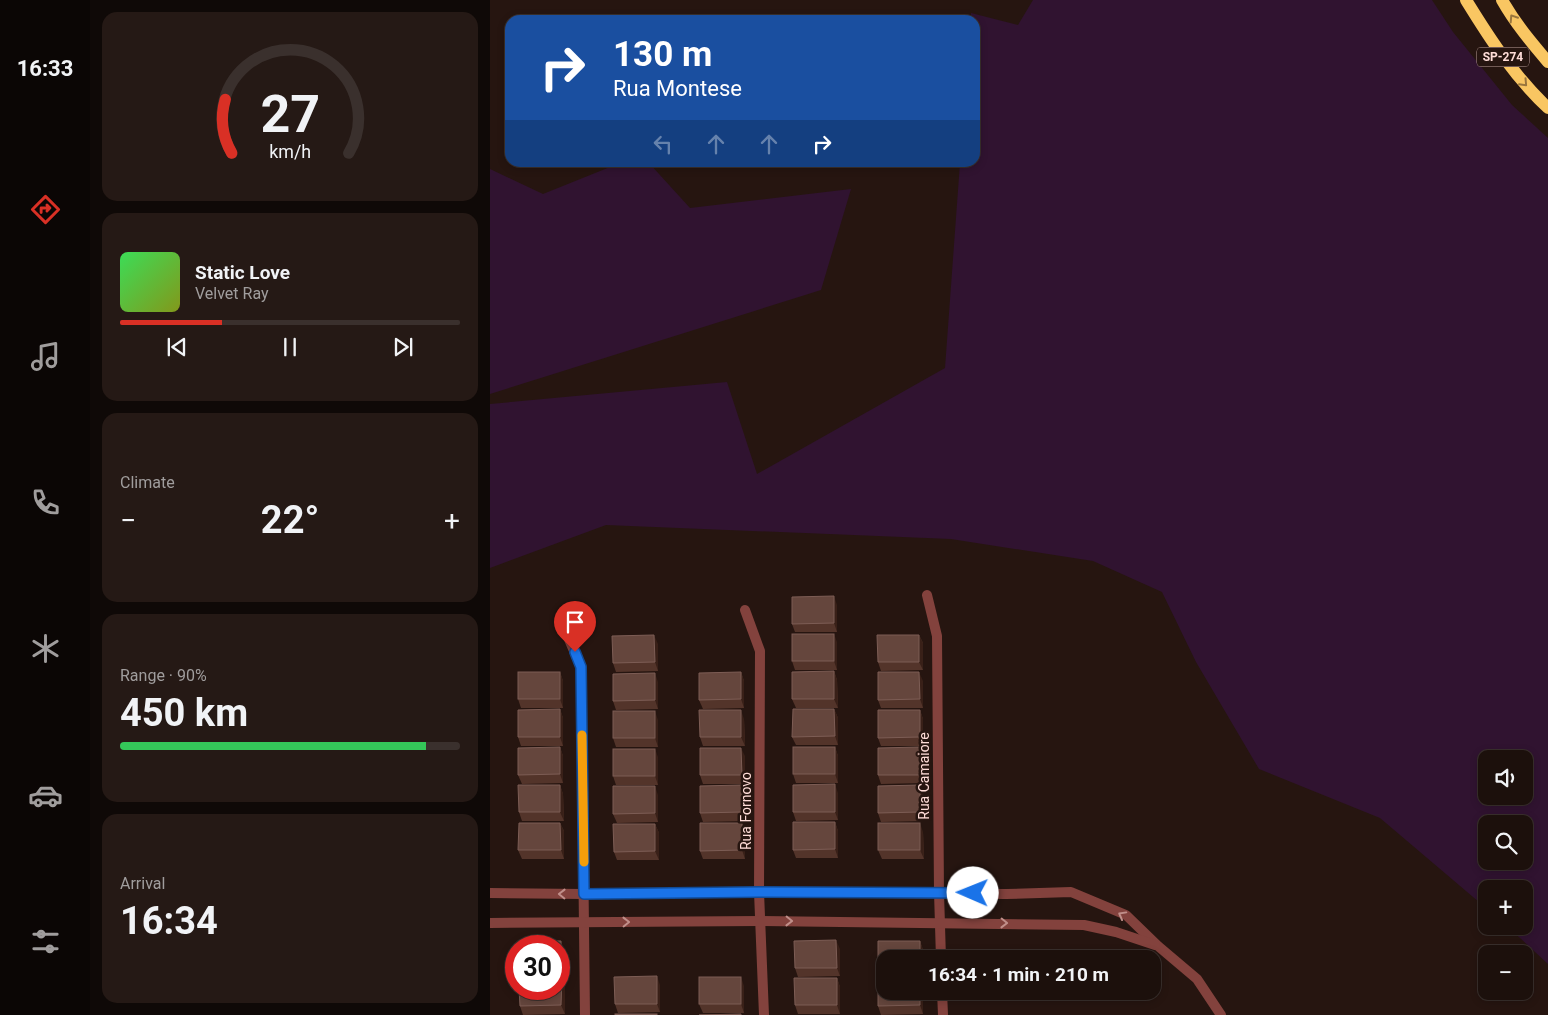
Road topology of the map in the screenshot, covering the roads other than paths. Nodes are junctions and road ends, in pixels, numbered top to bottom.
1 (1466, 0) edge
2 (1502, 0) edge
3 (1548, 62) edge
4 (1548, 108) edge
5 (926, 595) dead end
6 (745, 610) dead end
7 (568, 637) dead end
8 (759, 892) junction
9 (939, 892) junction
10 (490, 893) edge
11 (584, 894) junction
12 (760, 921) junction
13 (490, 923) edge
14 (583, 923) junction
15 (940, 923) junction
16 (1158, 946) junction
17 (941, 950) edge
18 (942, 1000) edge
19 (585, 1015) edge
20 (764, 1015) edge
21 (943, 1015) edge
22 (1222, 1015) edge

1 -> 4 main road, SP-274
3 -> 2 main road, SP-274
5 - 9 street, Rua Camaiore
6 - 8 street, Rua Fornovo
7 - 11 street
8 - 9 street
8 - 11 street
8 - 12 street, Rua Fornovo
9 - 15 street, Rua Camaiore
16 -> 9 street
11 -> 10 street
11 - 14 street
14 -> 12 street
12 -> 15 street
12 - 20 street, Rua Fornovo
13 - 14 street
14 - 19 street
15 -> 16 street
15 - 17 street, Rua Camaiore
16 - 22 street
18 - 21 street

